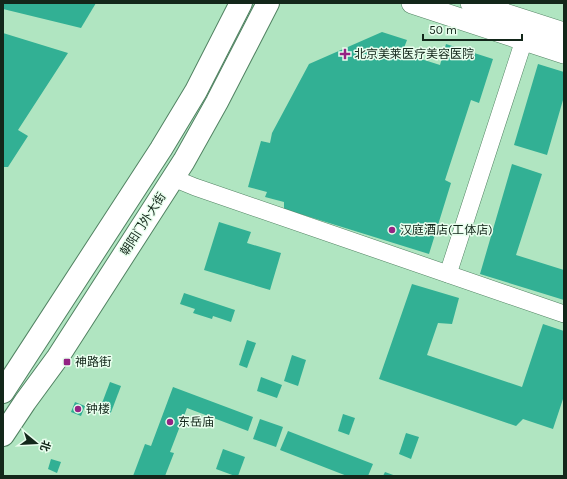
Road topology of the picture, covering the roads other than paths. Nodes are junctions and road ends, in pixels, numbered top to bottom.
1 (241, 3) edge
2 (268, 3) edge
3 (412, 3) edge
4 (471, 3) edge
5 (564, 33) edge
6 (524, 40) junction
7 (564, 53) edge
8 (173, 178) junction
9 (448, 274) junction
10 (564, 314) edge
11 (3, 392) edge
12 (3, 435) edge

1 - 11 highway
2 - 8 highway, 朝阳门外大街
3 - 6 main road
4 - 5 main road
6 - 7 main road
6 - 9 street
8 - 9 street
8 - 12 highway, 朝阳门外大街
9 - 10 street

